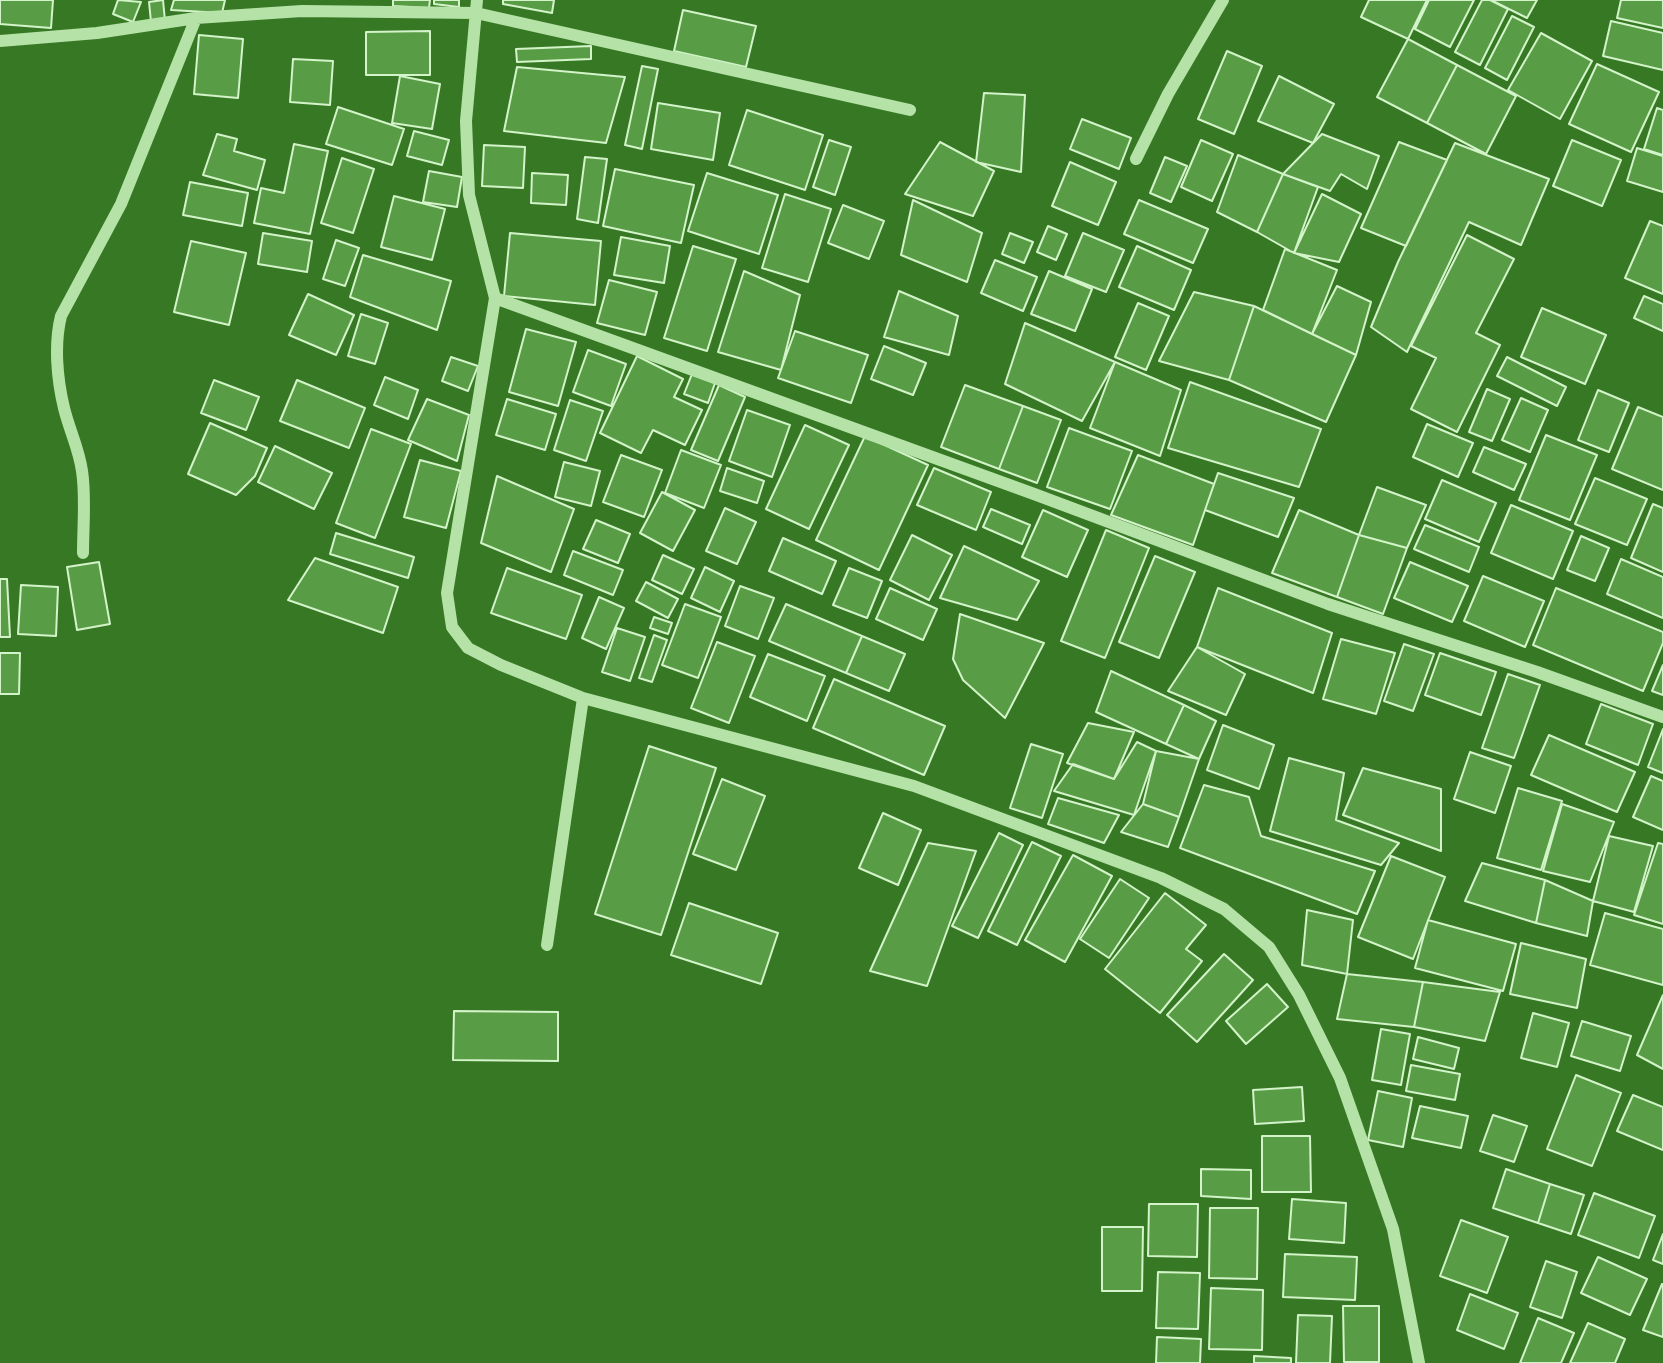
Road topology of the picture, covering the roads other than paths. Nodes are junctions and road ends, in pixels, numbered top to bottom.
1 (1223, 0) edge
2 (476, 6) edge
3 (196, 18) junction
4 (0, 41) edge
5 (910, 110) dead end
6 (1136, 159) dead end
7 (495, 298) junction
8 (83, 553) dead end
9 (583, 698) junction
10 (1663, 717) edge
11 (547, 945) dead end
12 (1419, 1363) edge

1 - 6 street
2 - 3 street
2 - 5 street
2 - 7 street
3 - 4 street
3 - 8 street
7 - 9 street
7 - 10 street
9 - 11 street
9 - 12 street

